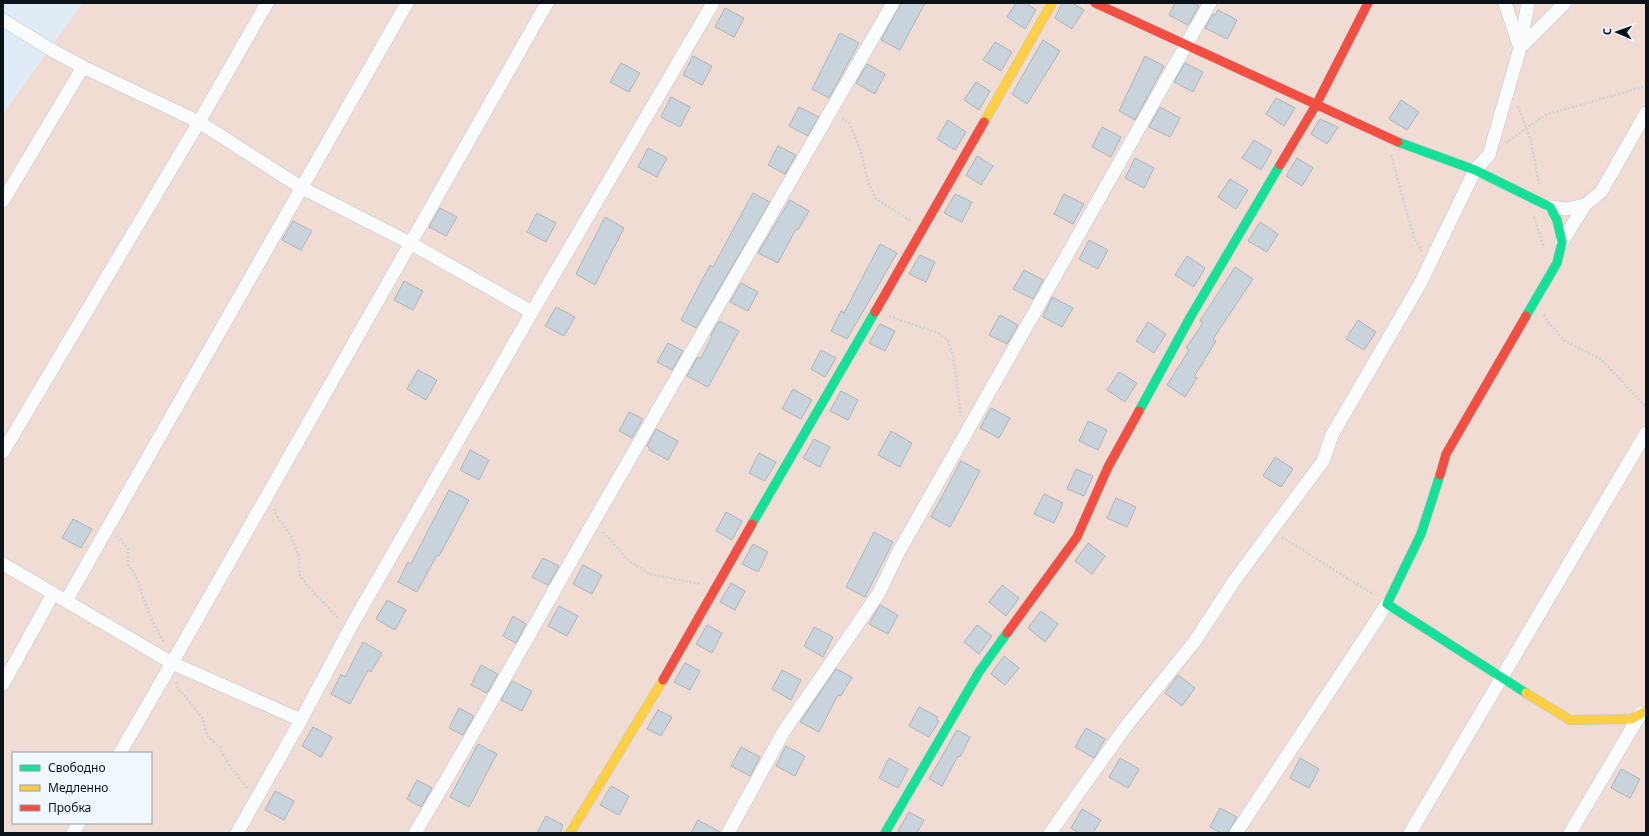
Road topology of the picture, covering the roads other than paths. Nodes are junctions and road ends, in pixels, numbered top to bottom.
1 (267, 3) edge
2 (407, 3) edge
3 (546, 3) edge
4 (713, 3) edge
5 (893, 3) edge
6 (1052, 3) edge
7 (1095, 3) edge
8 (1210, 3) edge
9 (1368, 3) edge
10 (1505, 3) edge
11 (1528, 3) edge
12 (1566, 3) edge
13 (3, 20) edge
14 (1187, 45) junction
15 (1520, 48) junction
16 (83, 67) junction
17 (1316, 105) junction
18 (1646, 113) edge
19 (199, 122) junction
20 (1475, 170) junction
21 (302, 188) junction
22 (3, 201) edge
23 (1547, 205) junction
24 (1585, 206) junction
25 (1562, 242) junction
26 (410, 244) junction
27 (532, 312) junction
28 (1646, 433) edge
29 (3, 452) edge
30 (3, 564) edge
31 (53, 594) junction
32 (66, 601) junction
33 (1387, 604) junction
34 (172, 663) junction
35 (1500, 678) junction
36 (3, 684) edge
37 (1644, 712) edge
38 (301, 720) junction
39 (121, 752) edge
40 (78, 824) edge
41 (239, 832) edge
42 (73, 833) edge
43 (415, 833) edge
44 (570, 833) edge
45 (728, 833) edge
46 (885, 833) edge
47 (1050, 833) edge
48 (1236, 833) edge
49 (1410, 833) edge
50 (1570, 833) edge

1 - 19 street
2 - 21 street
3 - 26 street
4 - 27 street
5 - 43 street
6 - 44 street
7 - 14 street
8 - 14 street
9 - 17 street
10 - 15 street
11 - 15 street
12 - 15 street
13 - 16 street
14 - 17 street
14 - 45 street
15 - 20 street
16 - 19 street
16 - 22 street
17 - 20 street
17 - 46 street
18 - 24 street
19 - 21 street
19 - 29 street
20 - 23 street
20 - 47 street
21 - 26 street
21 - 32 street
23 - 24 street
23 - 25 street
24 - 25 street
25 - 33 street
26 - 27 street
26 - 34 street
27 - 38 street
28 - 35 street
30 - 31 street
31 - 32 street
31 - 36 street
32 - 34 street
33 - 35 street
33 - 48 street
34 - 38 street
34 - 39 street
35 - 37 street
35 - 49 street
37 - 50 street
38 - 41 street
40 - 42 street

